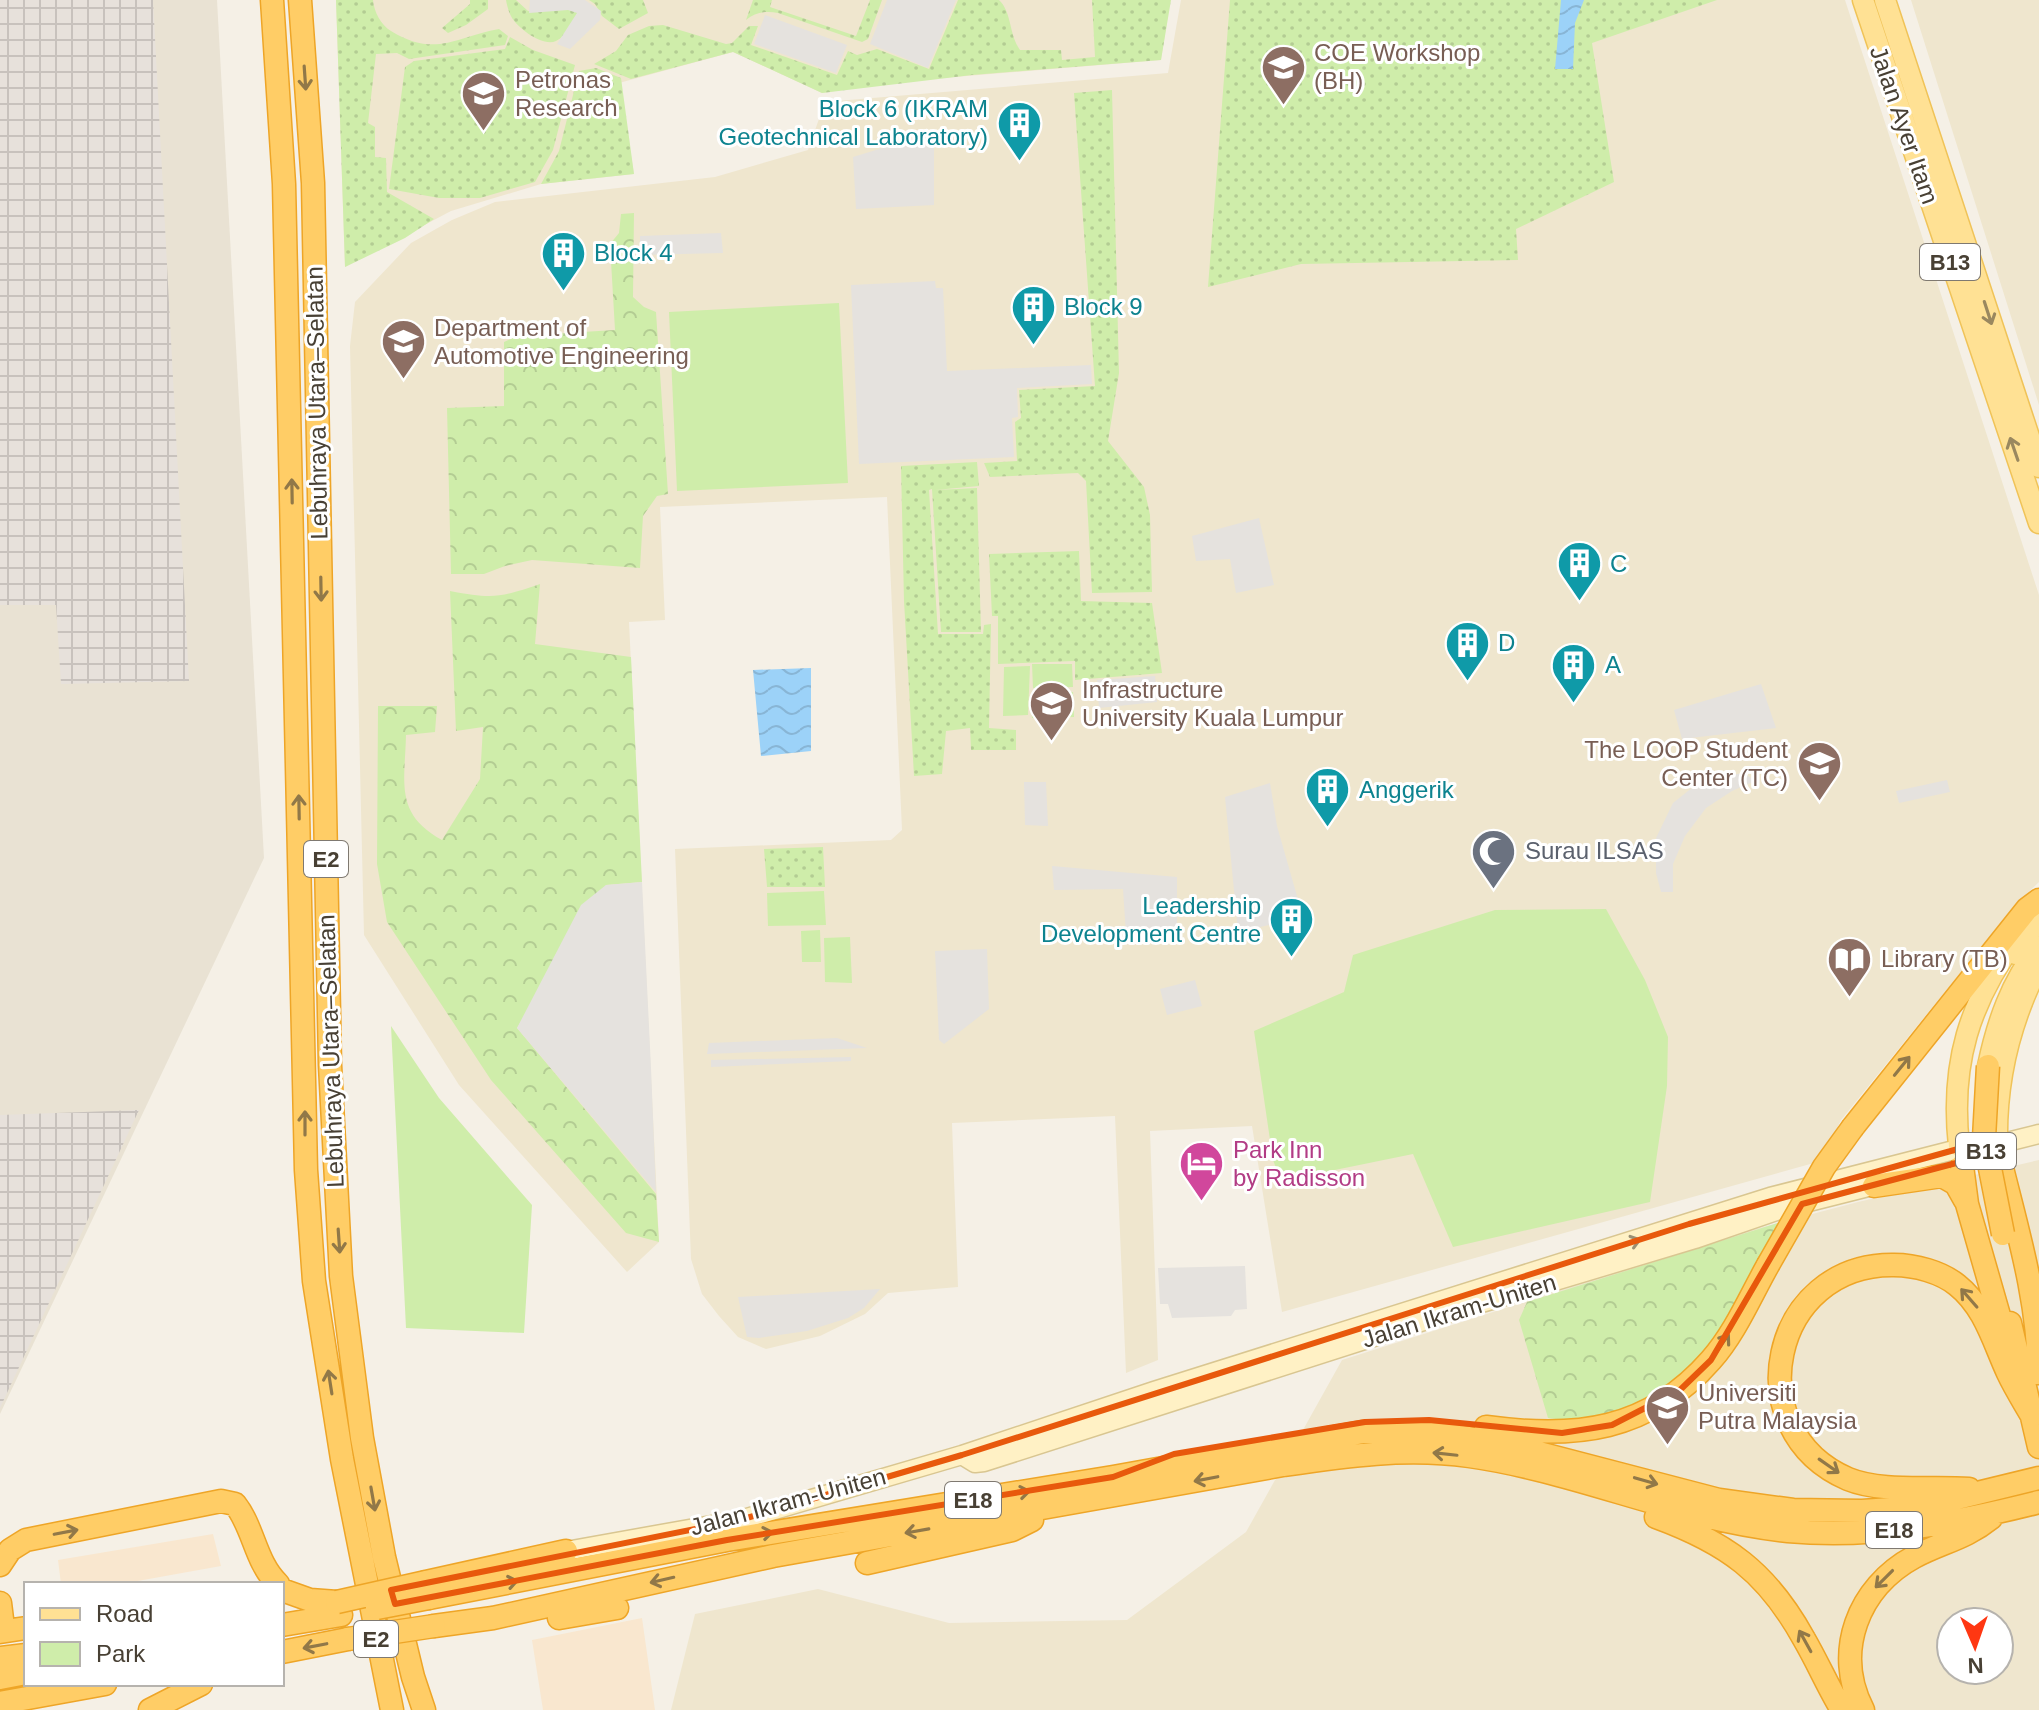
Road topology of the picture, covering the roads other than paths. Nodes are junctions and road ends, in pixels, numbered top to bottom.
1 (272, 0) edge
2 (300, 0) edge
3 (1863, 0) edge
4 (1885, 0) edge
5 (2039, 467) edge
6 (2039, 523) edge
7 (2039, 900) edge
8 (2039, 910) edge
9 (2039, 918) edge
10 (2039, 947) edge
11 (2039, 965) edge
12 (1981, 1066) junction
13 (2039, 1134) edge
14 (2039, 1147) edge
15 (1999, 1150) junction
16 (1960, 1156) junction
17 (1874, 1186) junction
18 (1967, 1204) junction
19 (2035, 1380) edge
20 (1141, 1396) junction
21 (1186, 1396) junction
22 (2032, 1416) junction
23 (2039, 1447) edge
24 (1518, 1448) junction
25 (962, 1455) junction
26 (1575, 1471) junction
27 (2035, 1479) edge
28 (1989, 1490) junction
29 (1636, 1498) junction
30 (2039, 1502) edge
31 (1049, 1508) junction
32 (1999, 1512) junction
33 (566, 1551) joint
34 (867, 1563) dead end
35 (0, 1565) edge
36 (275, 1582) edge
37 (284, 1589) edge
38 (427, 1590) junction
39 (339, 1608) junction
40 (617, 1608) dead end
41 (1, 1618) edge
42 (493, 1618) junction
43 (284, 1624) edge
44 (24, 1627) edge
45 (284, 1652) edge
46 (24, 1655) edge
47 (0, 1658) edge
48 (24, 1673) edge
49 (0, 1678) edge
50 (94, 1686) edge
51 (197, 1686) edge
52 (73, 1690) junction
53 (0, 1703) edge
54 (23, 1710) edge
55 (150, 1710) edge
56 (392, 1710) edge
57 (424, 1710) edge
58 (1842, 1710) edge
59 (1863, 1710) edge

56 -> 1 highway, Lebuhraya Utara–Selatan / E2
2 -> 57 highway, Lebuhraya Utara–Selatan / E2
6 -> 3 main road, Jalan Ayer Itam / B13
4 -> 5 main road, Jalan Ayer Itam / B13
24 -> 7 highway, bridge
8 - 16 main road
9 - 12 main road, B13
10 - 12 main road, B13
11 - 15 main road
12 - 19 highway, B13
13 - 15 main road
14 - 15 main road
15 - 16 main road
15 - 16 main road
15 - 19 highway
16 - 17 main road, Jalan Ikram-Uniten
16 - 18 highway
20 -> 16 main road, Jalan Ikram-Uniten
17 - 18 highway
17 - 21 main road, Jalan Ikram-Uniten
18 - 19 highway
19 - 22 highway
20 - 21 main road
20 - 25 main road, Jalan Ikram-Uniten
21 - 25 main road, Jalan Ikram-Uniten
22 - 23 highway
22 -> 28 highway
24 - 26 highway, E18
24 -> 31 highway, E18
38 -> 24 highway, E18
25 - 33 main road, Jalan Ikram-Uniten
26 -> 28 highway, E18
26 - 29 highway, E18
27 - 28 highway, E18
29 - 32 highway, E18
58 -> 29 highway
30 - 32 highway, E18
31 - 34 highway
31 -> 42 highway, E18
32 -> 59 highway
33 - 38 highway
35 -> 36 highway
37 - 39 highway
38 - 39 highway, E18, bridge
39 - 43 highway, E18
40 - 42 highway
41 - 44 highway
42 -> 45 highway, E18, bridge
46 - 47 highway
48 - 49 highway
50 - 52 highway
51 - 55 highway
52 - 53 highway
52 - 54 highway

